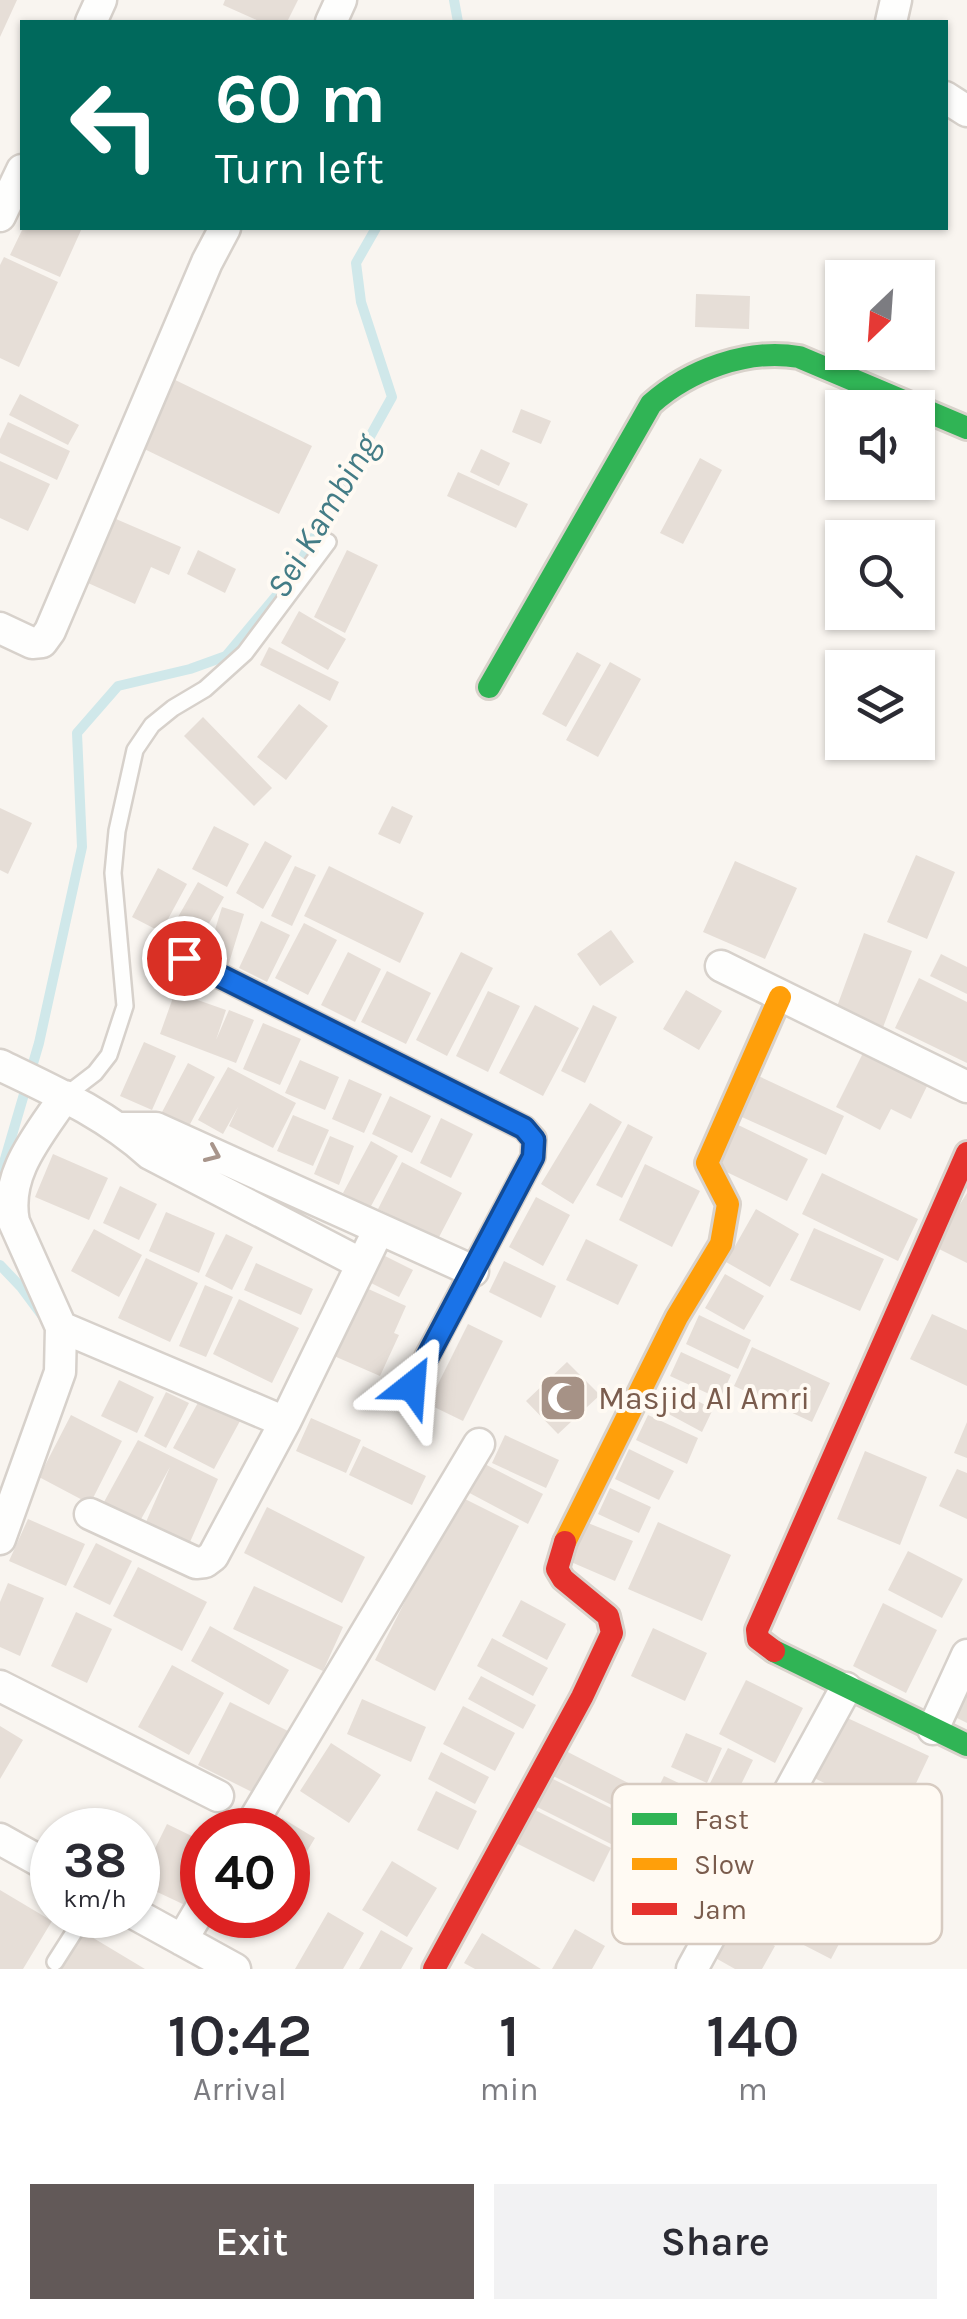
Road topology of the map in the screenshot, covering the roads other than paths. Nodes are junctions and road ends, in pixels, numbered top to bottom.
1 (20, 174) edge
2 (0, 216) edge
3 (224, 230) edge
4 (967, 428) edge
5 (328, 542) dead end
6 (0, 628) edge
7 (489, 688) dead end
8 (184, 958) dead end
9 (720, 966) dead end
10 (780, 997) junction
11 (2, 1066) edge
12 (967, 1087) edge
13 (54, 1091) junction
14 (122, 1128) junction
15 (967, 1153) edge
16 (378, 1229) junction
17 (362, 1264) junction
18 (472, 1271) junction
19 (61, 1326) junction
20 (412, 1386) dead end
21 (285, 1422) junction
22 (479, 1444) dead end
23 (90, 1514) dead end
24 (0, 1539) edge
25 (967, 1655) edge
26 (0, 1686) edge
27 (846, 1688) junction
28 (933, 1729) junction
29 (967, 1745) edge
30 (793, 1784) edge
31 (218, 1796) dead end
32 (261, 1808) edge
33 (0, 1839) edge
34 (30, 1856) edge
35 (160, 1928) edge
36 (70, 1938) edge
37 (182, 1940) joint
38 (706, 1944) edge
39 (54, 1962) dead end
40 (234, 1969) edge
41 (434, 1969) edge
42 (692, 1969) edge

1 - 2 street
3 - 6 street
4 - 7 street
5 - 13 lane
8 - 18 street
9 - 10 street
10 - 12 street
10 - 41 street
11 - 13 street
13 - 14 street
13 - 19 street
14 -> 16 street
14 - 17 street
15 - 27 street
16 - 17 street
16 - 18 street
17 - 21 street
18 - 20 street
19 - 21 street
19 - 24 street
21 - 23 street
22 - 32 street
25 - 28 street
26 - 31 street
27 - 28 street
27 - 30 street
28 - 29 street
33 - 34 street
35 - 37 street
36 - 39 lane
37 - 40 street
38 - 42 street

